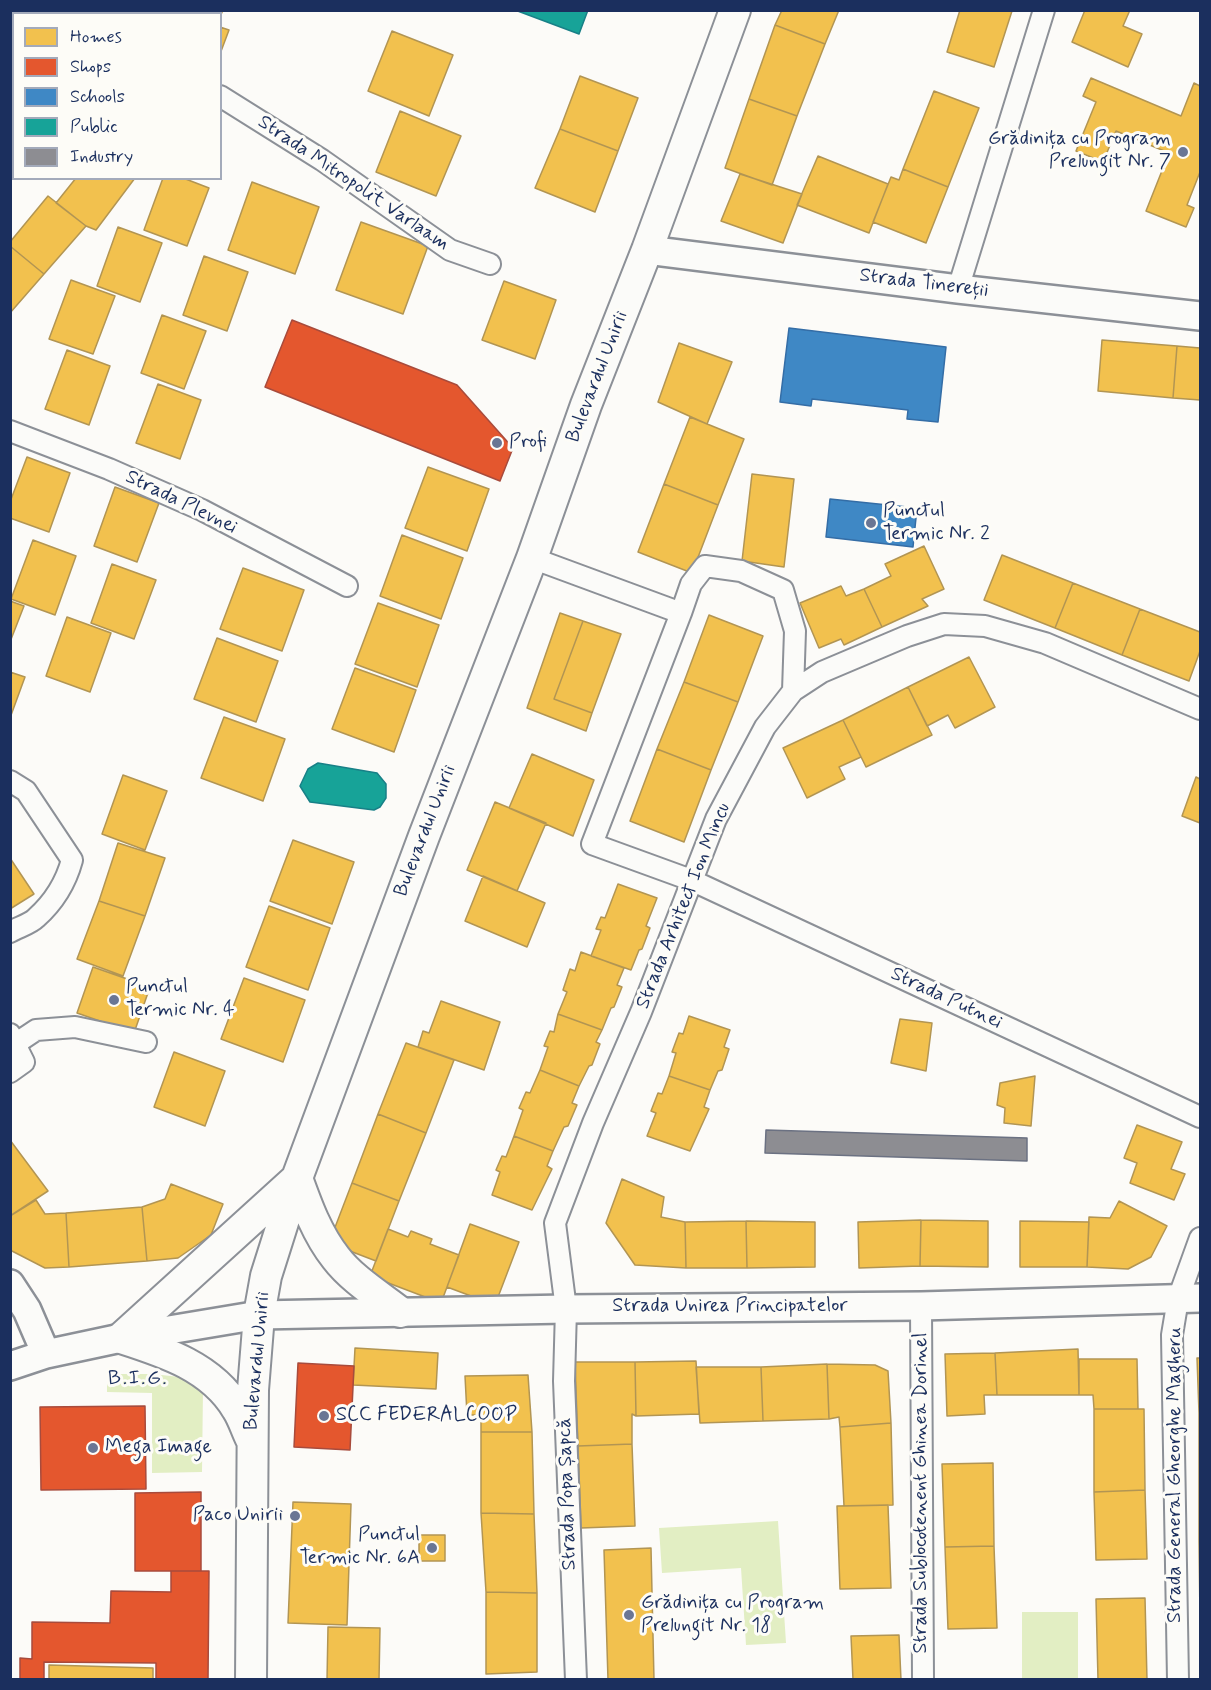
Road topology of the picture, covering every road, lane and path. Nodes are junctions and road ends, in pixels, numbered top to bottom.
1 (735, 10) edge
2 (1044, 10) edge
3 (222, 97) edge
4 (647, 250) junction
5 (490, 264) dead end
6 (958, 289) junction
7 (1200, 316) edge
8 (10, 431) edge
9 (532, 558) junction
10 (347, 586) dead end
11 (681, 613) junction
12 (793, 691) junction
13 (1200, 709) edge
14 (10, 781) edge
15 (691, 880) junction
16 (10, 932) edge
17 (13, 1039) edge
18 (146, 1042) dead end
19 (10, 1072) edge
20 (1200, 1117) edge
21 (297, 1178) junction
22 (1200, 1238) edge
23 (10, 1284) edge
24 (1189, 1299) edge
25 (921, 1306) junction
26 (566, 1309) junction
27 (400, 1312) junction
28 (259, 1315) junction
29 (121, 1338) junction
30 (46, 1354) junction
31 (10, 1366) edge
32 (252, 1442) junction
33 (251, 1680) edge
34 (576, 1680) edge
35 (923, 1680) edge
36 (1178, 1680) edge

1 - 4 main road, Bulevardul Unirii
2 - 6 street
3 - 5 street, Strada Mitropolit Varlaam
4 - 6 main road, Strada Tinereții
4 - 9 main road, Bulevardul Unirii
6 - 7 main road, Strada Tinereții
8 - 10 street, Strada Plevnei
9 - 11 street
9 - 21 main road, Bulevardul Unirii
11 - 12 street
11 - 15 street, Strada Putnei
12 - 13 street, Strada Arhitect Ion Mincu
12 - 15 street, Strada Arhitect Ion Mincu
14 - 16 street
15 - 20 street, Strada Putnei
15 - 26 street, Strada Arhitect Ion Mincu
17 - 18 street
17 - 19 street
21 - 27 main road
21 - 28 main road, Bulevardul Unirii
21 - 29 main road
22 - 24 street, Strada General Gheorghe Magheru
23 - 30 main road
24 - 25 main road, Strada Unirea Principatelor
24 - 36 street, Strada General Gheorghe Magheru
25 - 26 main road, Strada Unirea Principatelor
25 - 35 street, Strada Sublocotenent Ghinea Dorinel
26 - 27 main road, Strada Unirea Principatelor
26 - 34 street, Strada Popa Șapcă
27 - 28 main road, Strada Unirea Principatelor
28 - 29 main road, Strada Unirea Principatelor
28 - 32 main road, Bulevardul Unirii
29 - 30 main road, Strada Unirea Principatelor
29 - 32 main road
30 - 31 main road, Strada Unirea Principatelor
32 - 33 main road, Bulevardul Unirii

